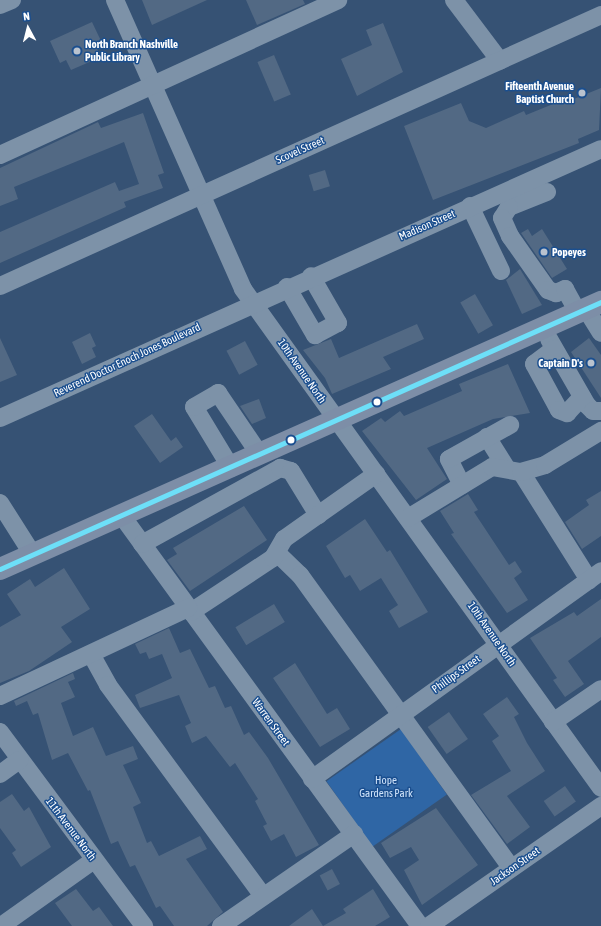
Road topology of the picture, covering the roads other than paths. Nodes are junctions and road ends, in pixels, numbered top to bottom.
1 (12, 0) edge
2 (115, 0) edge
3 (338, 0) edge
4 (454, 0) edge
5 (0, 5) edge
6 (601, 15) edge
7 (500, 61) junction
8 (154, 86) junction
9 (601, 149) edge
10 (0, 155) edge
11 (547, 192) dead end
12 (199, 195) junction
13 (470, 206) junction
14 (501, 271) dead end
15 (311, 276) junction
16 (0, 286) edge
17 (288, 286) junction
18 (254, 302) junction
19 (588, 308) edge
20 (542, 328) junction
21 (601, 333) edge
22 (554, 349) junction
23 (582, 396) junction
24 (601, 411) edge
25 (0, 418) edge
26 (337, 421) junction
27 (510, 425) dead end
28 (601, 430) edge
29 (245, 434) junction
30 (487, 437) junction
31 (219, 448) junction
32 (260, 455) junction
33 (229, 469) junction
34 (513, 470) junction
35 (376, 474) junction
36 (462, 485) junction
37 (237, 490) junction
38 (0, 503) edge
39 (318, 515) junction
40 (122, 516) junction
41 (408, 518) junction
42 (142, 544) junction
43 (277, 552) junction
44 (33, 555) junction
45 (0, 569) edge
46 (595, 576) edge
47 (190, 610) junction
48 (499, 643) junction
49 (91, 654) junction
50 (601, 689) edge
51 (0, 696) edge
52 (399, 715) junction
53 (553, 722) junction
54 (0, 732) edge
55 (19, 760) junction
56 (0, 774) edge
57 (312, 778) junction
58 (601, 788) edge
59 (601, 806) edge
60 (354, 834) junction
61 (94, 860) junction
62 (511, 868) junction
63 (263, 896) junction
64 (1, 926) edge
65 (144, 926) edge
66 (221, 926) edge
67 (420, 926) edge
68 (429, 926) edge

1 - 5 street
2 - 8 street, 10th Avenue North
3 - 8 street
4 - 7 street
6 - 7 street, Scovel Street
7 - 12 street, Scovel Street
8 - 10 street
8 - 12 street, 10th Avenue North
9 - 13 street, Madison Street
11 - 19 street
12 - 16 street, Scovel Street
12 - 18 street, 10th Avenue North
13 - 14 street
13 - 15 street, Madison Street
15 - 17 street, Madison Street
15 - 17 street
17 - 18 street, Madison Street
18 - 25 street, Reverend Doctor Enoch Jones Boulevard
18 - 26 street, 10th Avenue North
19 - 20 main road
19 - 21 street
20 - 22 street
20 - 26 main road
22 - 23 street
22 - 23 street
23 - 24 street
26 - 32 main road
26 - 35 street, 10th Avenue North
27 - 30 street
28 - 34 street
29 - 31 street
29 - 31 street
29 - 32 street
30 - 34 street
30 - 36 street
31 - 33 street
32 - 33 main road
33 - 37 street
33 - 40 main road
34 - 36 street
34 - 46 street
35 - 39 street
35 - 41 street, 10th Avenue North
36 - 41 street
37 - 39 street
37 - 42 street
38 - 44 street
39 - 43 street
40 - 42 street, Warren Street
40 - 44 main road
41 - 48 street, 10th Avenue North
42 - 47 street, Warren Street
43 - 47 street
43 - 52 street
44 - 45 main road
46 - 48 street, Phillips Street
47 - 49 street
47 - 57 street, Warren Street
48 - 52 street, Phillips Street
48 - 53 street, 10th Avenue North
49 - 51 street
49 - 63 street
50 - 53 street
52 - 57 street, Phillips Street
52 - 62 street
53 - 58 street, 10th Avenue North
54 - 55 street, 11th Avenue North
55 - 56 street
55 - 61 street, 11th Avenue North
57 - 60 street, Warren Street
59 - 62 street, Jackson Street
60 - 63 street
60 - 67 street, Warren Street
61 - 64 street
61 - 65 street, 11th Avenue North
62 - 68 street, Jackson Street
63 - 66 street

